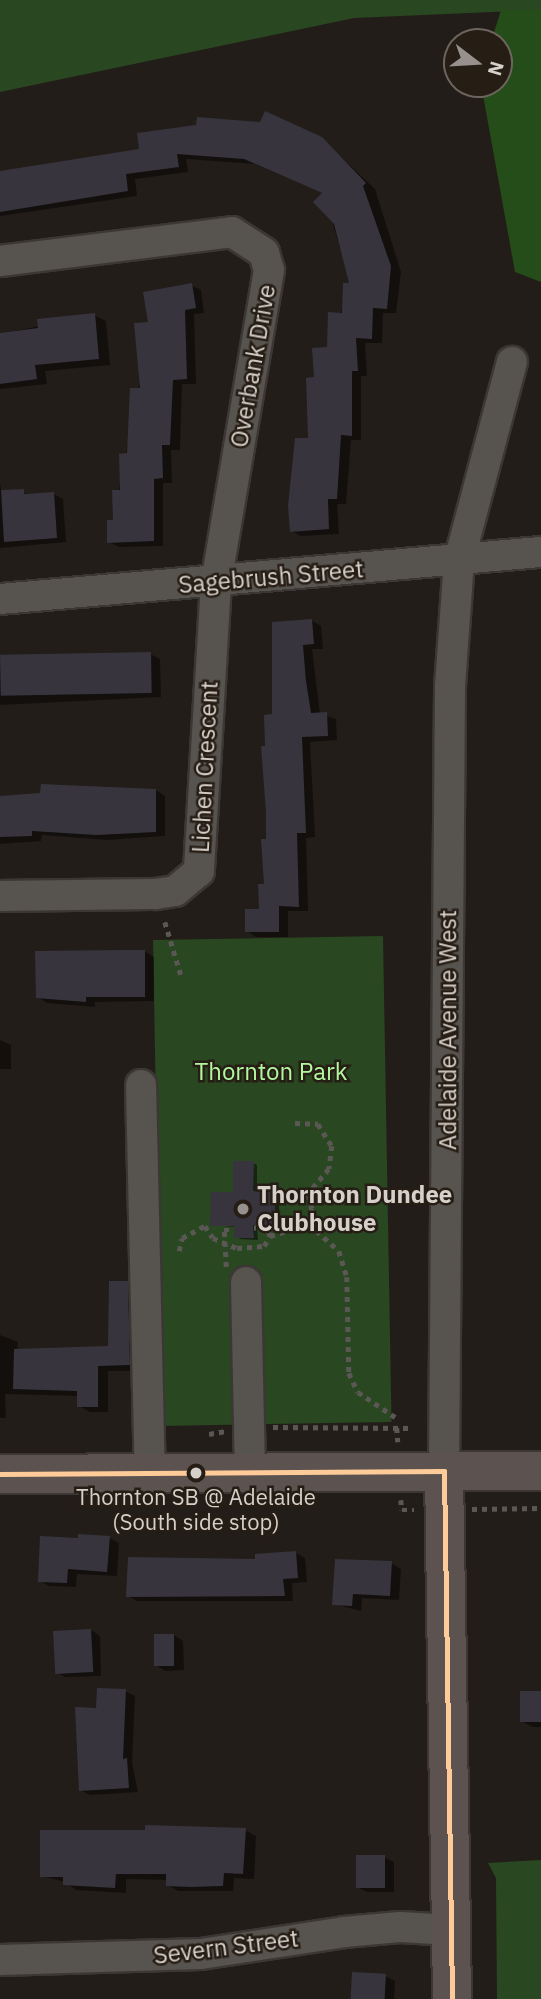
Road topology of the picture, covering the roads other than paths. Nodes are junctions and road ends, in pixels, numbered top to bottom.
1 (0, 261) edge
2 (512, 362) dead end
3 (541, 552) edge
4 (459, 561) junction
5 (216, 583) junction
6 (0, 599) edge
7 (0, 896) edge
8 (141, 1085) dead end
9 (236, 1282) road end
10 (250, 1470) junction
11 (150, 1471) junction
12 (444, 1471) junction
13 (541, 1471) edge
14 (0, 1474) edge
15 (451, 1930) junction
16 (0, 1959) edge
17 (452, 1999) edge

1 - 5 street, Overbank Drive
2 - 4 street, Adelaide Avenue West
3 - 4 street, Sagebrush Street
4 - 5 street, Sagebrush Street
4 - 12 street, Adelaide Avenue West
5 - 6 street, Sagebrush Street
5 - 7 street, Lichen Crescent
8 - 11 street
9 - 10 street
10 - 11 main road
10 - 12 main road
11 - 14 main road
12 - 13 main road
12 - 15 main road, Adelaide Avenue West
15 - 16 street, Severn Street
15 - 17 main road, Adelaide Avenue West

